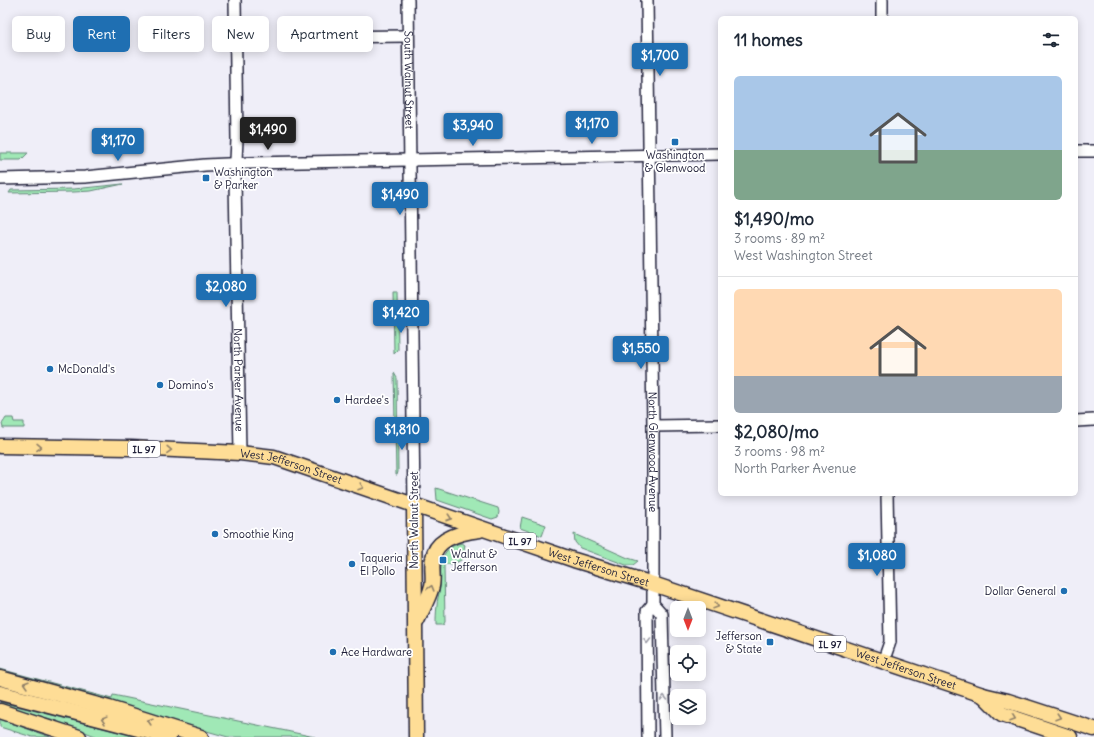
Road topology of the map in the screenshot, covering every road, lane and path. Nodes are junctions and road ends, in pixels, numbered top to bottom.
1 (235, 0) edge
2 (408, 0) edge
3 (647, 0) edge
4 (882, 0) edge
5 (882, 16) edge
6 (373, 36) edge
7 (408, 36) junction
8 (1078, 151) edge
9 (1094, 151) edge
10 (718, 154) edge
11 (650, 155) junction
12 (411, 159) junction
13 (237, 163) junction
14 (0, 179) edge
15 (1094, 420) edge
16 (1078, 421) edge
17 (718, 425) edge
18 (653, 426) junction
19 (0, 446) edge
20 (240, 453) junction
21 (887, 496) edge
22 (414, 506) junction
23 (484, 529) junction
24 (653, 584) junction
25 (653, 604) junction
26 (415, 624) junction
27 (883, 662) junction
28 (0, 678) edge
29 (0, 693) edge
30 (983, 695) junction
31 (0, 711) edge
32 (1094, 729) edge
33 (79, 737) edge
34 (169, 737) edge
35 (201, 737) edge
36 (416, 737) edge
37 (648, 737) edge
38 (664, 737) edge
39 (1070, 737) edge

1 - 13 street, North Parker Avenue
2 - 7 street, South Walnut Street
3 - 11 street, North Glenwood Avenue
4 - 5 street
6 - 7 street
7 - 12 street, South Walnut Street
8 - 9 street
10 - 11 street
11 - 12 street
11 - 18 street, North Glenwood Avenue
12 - 13 street
12 - 22 street, North Walnut Street
13 - 14 street
13 - 20 street, North Parker Avenue
15 - 16 street
17 - 18 street
18 - 24 street, North Glenwood Avenue
19 -> 20 main road, West Jefferson Street / IL 97
20 -> 22 main road, West Jefferson Street / IL 97
21 - 27 street
22 -> 23 main road, West Jefferson Street / IL 97
22 - 26 main road, North Walnut Street
23 - 24 main road, West Jefferson Street / IL 97
26 -> 23 main road
24 - 25 street, North Glenwood Avenue
24 -> 27 main road, West Jefferson Street / IL 97
25 -> 37 street, North Glenwood Avenue
38 -> 25 street, North Glenwood Avenue
26 - 36 main road, North Walnut Street
27 - 30 main road, West Jefferson Street / IL 97
35 -> 28 main road
34 -> 29 main road
30 -> 32 main road, West Jefferson Street / IL 97
30 -> 39 main road
31 - 33 main road

